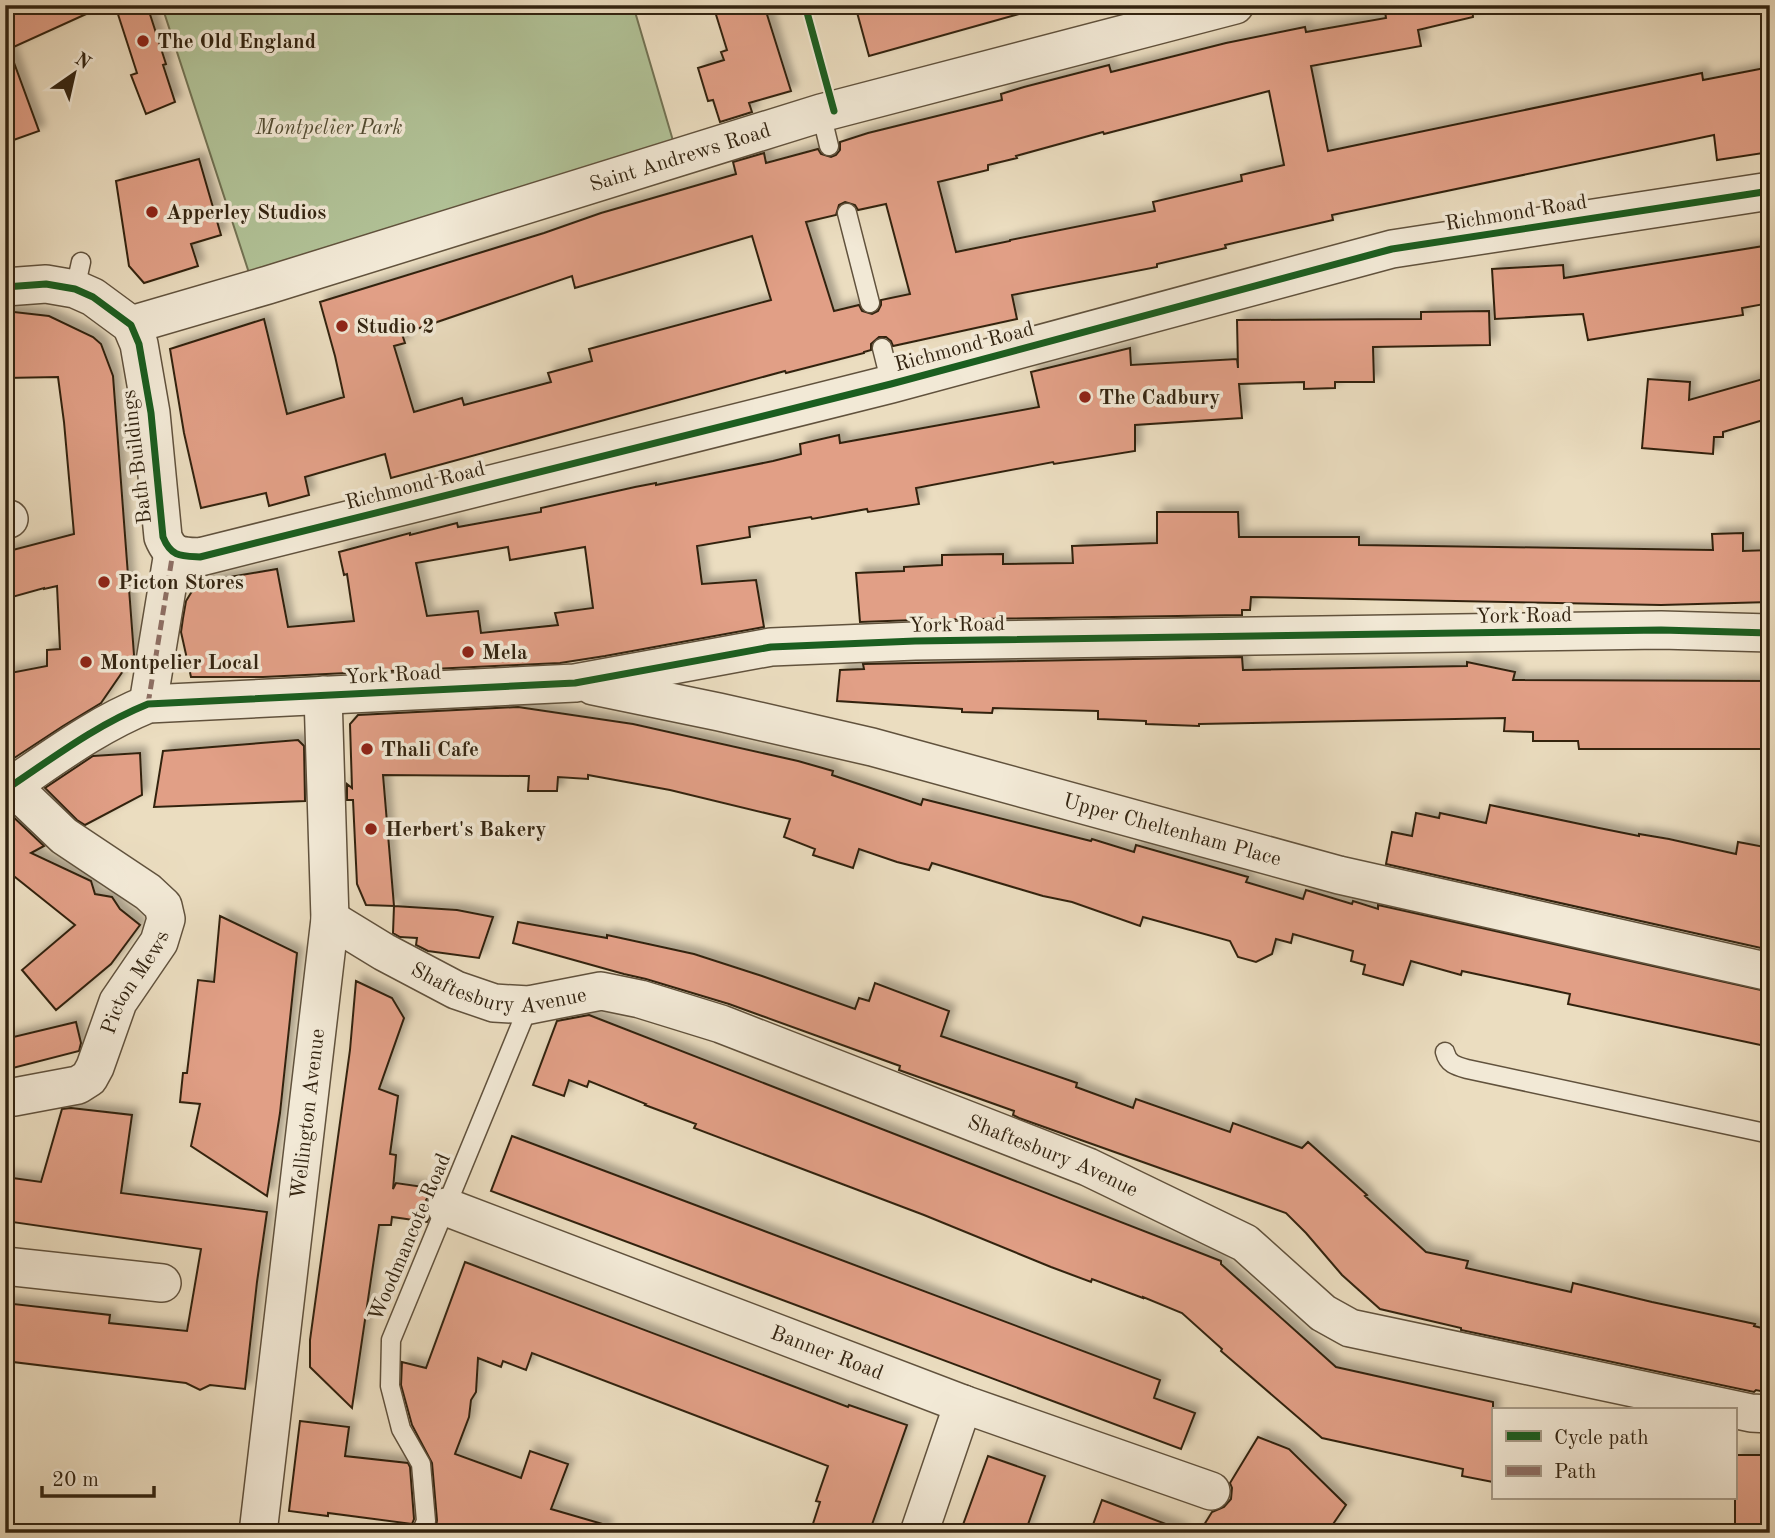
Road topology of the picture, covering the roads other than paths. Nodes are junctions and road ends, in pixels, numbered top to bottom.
1 (1235, 5) edge
2 (1770, 191) edge
3 (847, 213) dead end
4 (5, 287) edge
5 (870, 303) dead end
6 (131, 325) junction
7 (881, 348) dead end
8 (891, 384) junction
9 (173, 552) junction
10 (1770, 634) edge
11 (575, 683) junction
12 (324, 695) junction
13 (148, 704) junction
14 (8, 788) edge
15 (330, 919) junction
16 (1770, 972) edge
17 (529, 1005) junction
18 (1446, 1052) dead end
19 (5, 1097) edge
20 (1770, 1134) edge
21 (446, 1207) junction
22 (5, 1266) edge
23 (162, 1283) dead end
24 (963, 1404) junction
25 (1727, 1408) edge
26 (1736, 1410) edge
27 (1770, 1413) edge
28 (1211, 1491) dead end
29 (258, 1533) edge
30 (421, 1533) edge
31 (919, 1533) edge

1 - 6 street, Saint Andrews Road
2 - 8 street, Richmond Road
3 - 5 lane
4 - 6 street
6 - 9 street, Bath Buildings
7 - 8 lane
8 - 9 street, Richmond Road
9 - 13 street, Bath Buildings
10 - 11 street, York Road
11 - 12 street, York Road
11 - 16 street, Upper Cheltenham Place
12 - 13 street, York Road
12 - 15 street, Wellington Avenue
13 - 14 street, York Road
14 - 19 street, Picton Mews
15 - 17 street, Shaftesbury Avenue
15 - 29 street, Wellington Avenue
17 - 21 lane, Woodmancote Road
17 - 25 street, Shaftesbury Avenue
18 - 20 lane
21 - 24 street, Banner Road
21 - 30 lane, Woodmancote Road
22 - 23 street
24 - 28 street, Banner Road
24 - 31 street
26 - 27 street, Shaftesbury Avenue

